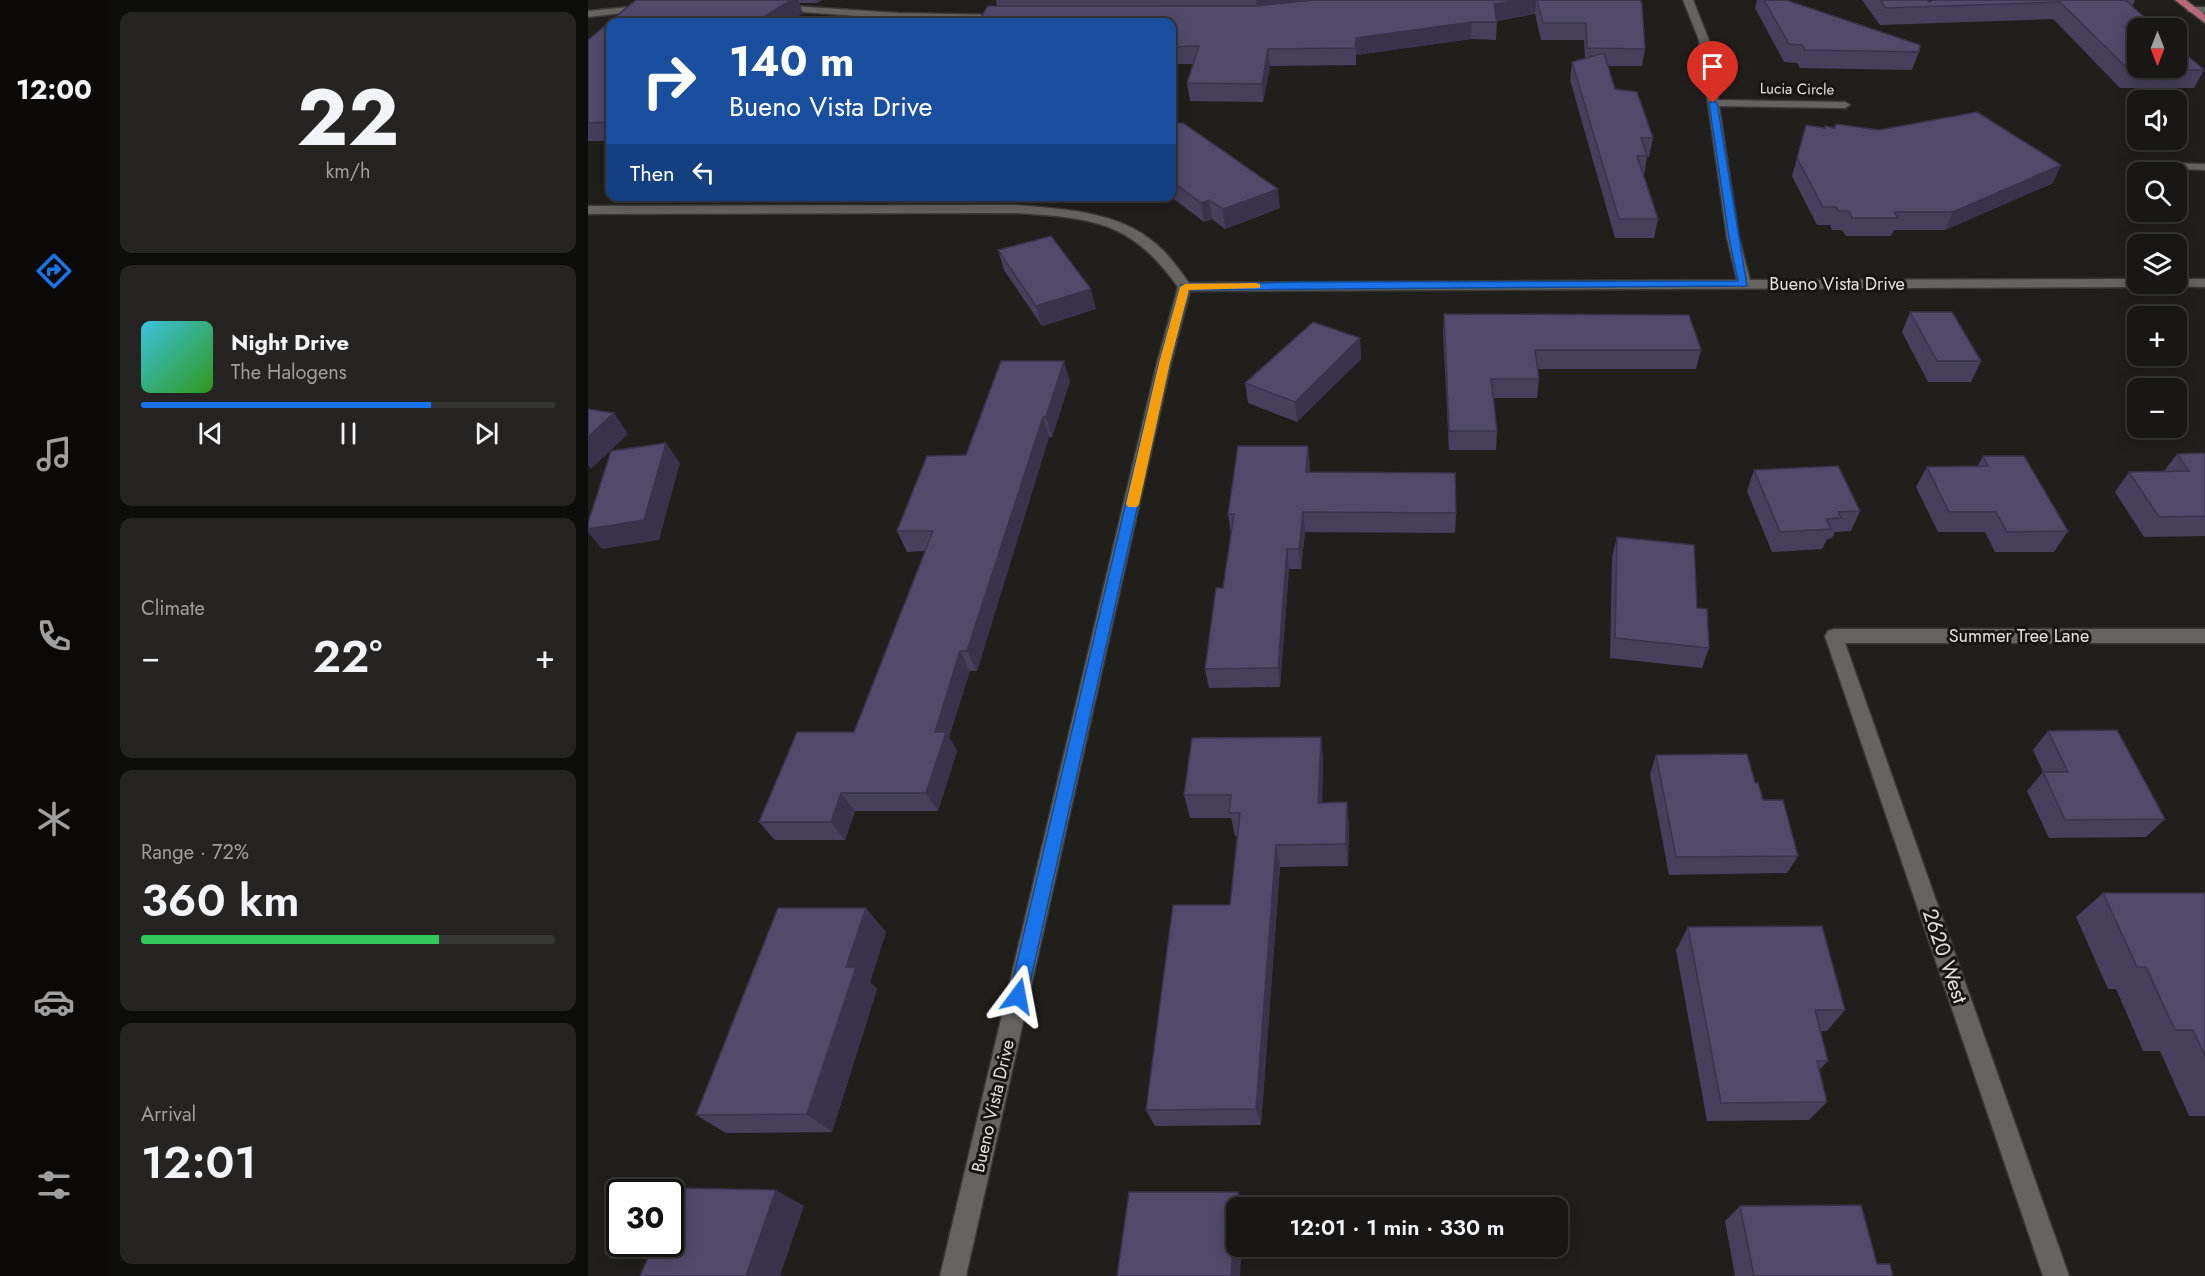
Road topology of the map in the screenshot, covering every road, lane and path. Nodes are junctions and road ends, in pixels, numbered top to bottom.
1 (1688, 0) edge
2 (2180, 0) edge
3 (912, 3) dead end
4 (665, 8) edge
5 (766, 8) edge
6 (2192, 10) junction
7 (2205, 10) edge
8 (588, 14) edge
9 (898, 16) junction
10 (1018, 18) edge
11 (2205, 20) edge
12 (1713, 103) junction
13 (1845, 105) dead end
14 (2187, 167) edge
15 (2205, 167) edge
16 (588, 210) edge
17 (2127, 283) edge
18 (2187, 283) edge
19 (2205, 283) edge
20 (1744, 284) junction
21 (1185, 287) junction
22 (1834, 636) joint
23 (2205, 636) edge
24 (953, 1276) edge
25 (2056, 1276) edge

1 - 12 street
2 - 6 main road
3 - 9 street
4 - 8 street
5 - 9 street
6 - 7 street
6 - 11 main road
9 - 10 street
12 - 13 street, Lucia Circle
12 - 20 street
14 - 15 street
16 - 21 street
17 - 20 street, Bueno Vista Drive
18 - 19 street
20 - 21 street, Bueno Vista Drive
21 - 24 street, Bueno Vista Drive
22 - 23 street, Summer Tree Lane
22 - 25 street, 2620 West

